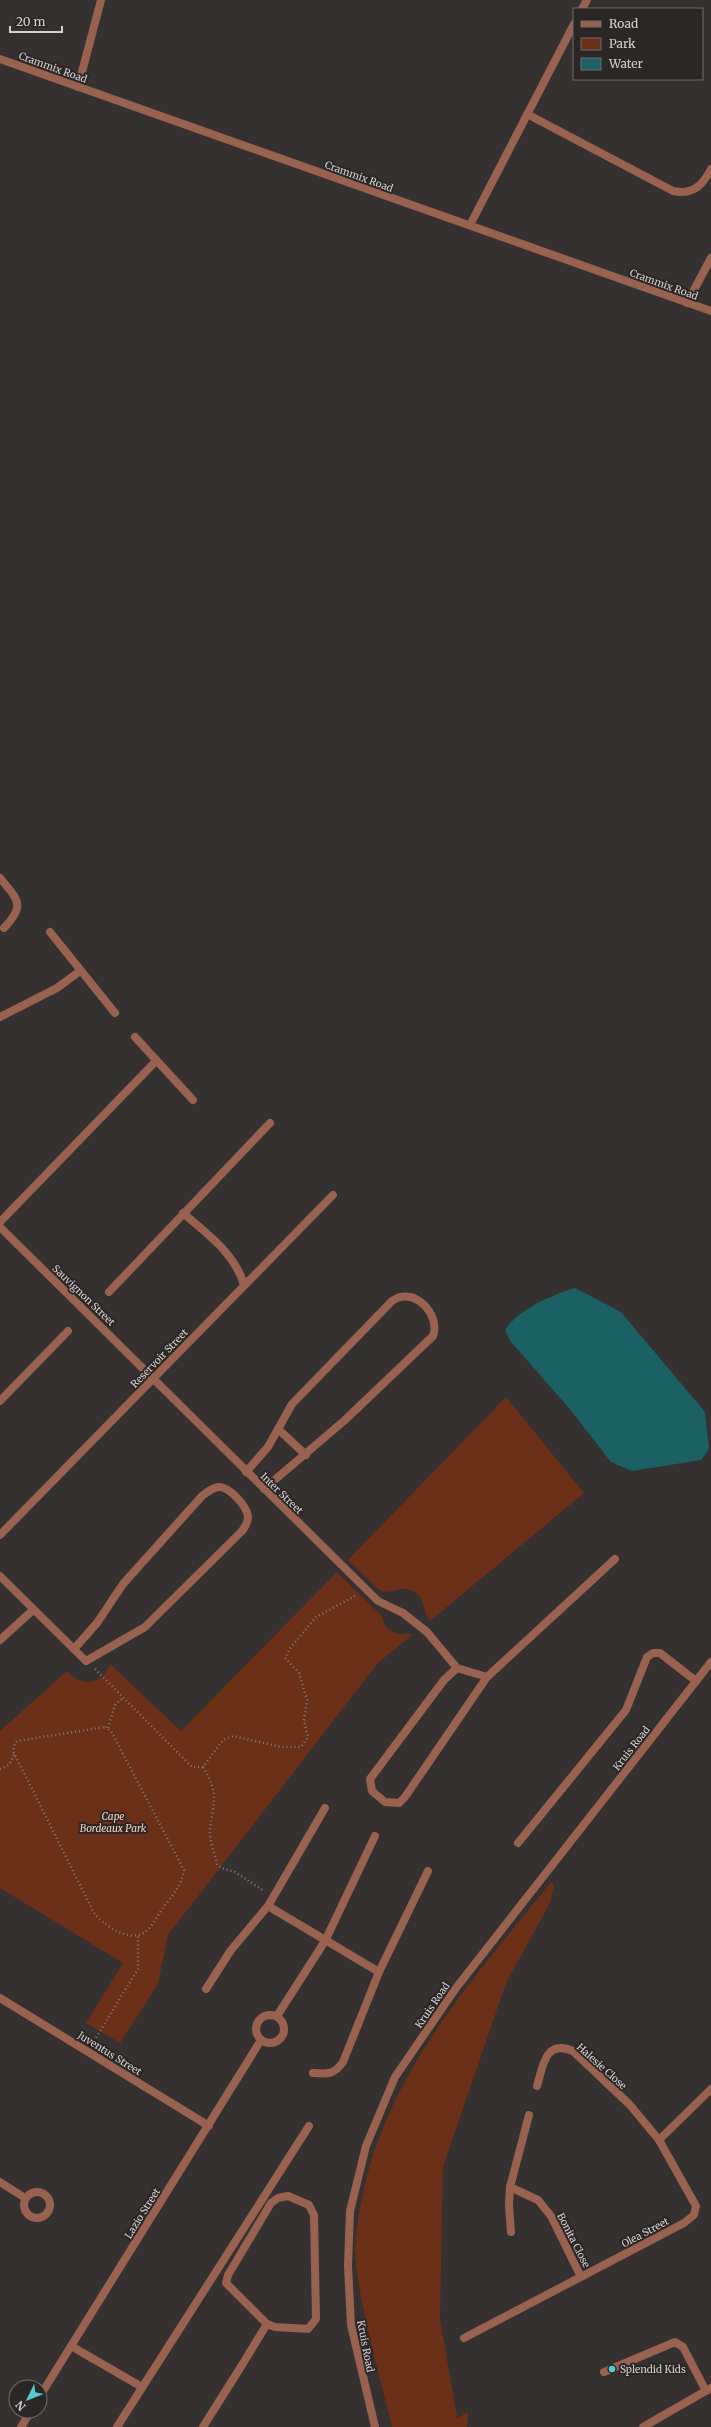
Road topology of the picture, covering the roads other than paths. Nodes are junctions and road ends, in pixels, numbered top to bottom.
1 (101, 0) edge
2 (573, 26) edge
3 (0, 59) edge
4 (78, 87) junction
5 (527, 114) junction
6 (711, 169) edge
7 (470, 225) junction
8 (711, 258) edge
9 (687, 303) junction
10 (711, 311) edge
11 (0, 878) edge
12 (4, 928) dead end
13 (50, 932) dead end
14 (80, 971) junction
15 (115, 1013) dead end
16 (0, 1016) edge
17 (135, 1037) dead end
18 (156, 1061) junction
19 (193, 1100) dead end
20 (270, 1123) dead end
21 (333, 1195) dead end
22 (183, 1213) junction
23 (0, 1222) edge
24 (0, 1227) edge
25 (244, 1285) junction
26 (108, 1292) dead end
27 (68, 1331) dead end
28 (153, 1379) junction
29 (0, 1401) edge
30 (278, 1429) junction
31 (306, 1455) junction
32 (246, 1472) junction
33 (264, 1489) junction
34 (0, 1535) edge
35 (616, 1559) dead end
36 (0, 1576) edge
37 (33, 1610) junction
38 (0, 1640) edge
39 (74, 1649) junction
40 (711, 1662) edge
41 (457, 1668) junction
42 (486, 1677) junction
43 (696, 1681) junction
44 (325, 1808) dead end
45 (374, 1836) dead end
46 (518, 1844) dead end
47 (428, 1871) dead end
48 (268, 1906) junction
49 (325, 1941) junction
50 (379, 1972) junction
51 (206, 1989) dead end
52 (0, 1998) edge
53 (277, 2016) junction
54 (261, 2040) junction
55 (313, 2073) dead end
56 (536, 2086) dead end
57 (711, 2089) edge
58 (529, 2115) dead end
59 (209, 2126) junction
60 (309, 2126) dead end
61 (659, 2140) junction
62 (0, 2182) edge
63 (510, 2187) junction
64 (25, 2198) dead end
65 (511, 2232) dead end
66 (580, 2277) junction
67 (267, 2324) junction
68 (464, 2338) dead end
69 (71, 2346) junction
70 (604, 2372) dead end
71 (48, 2383) edge
72 (142, 2386) junction
73 (709, 2390) edge
74 (711, 2399) edge
75 (117, 2427) edge
76 (203, 2427) edge
77 (375, 2427) edge
78 (643, 2427) edge

1 - 4 street
2 - 5 street
3 - 4 street, Crammix Road
4 - 7 street, Crammix Road
5 - 6 street
5 - 7 street
7 - 9 street, Crammix Road
8 - 9 street
9 - 10 street, Crammix Road
11 - 12 street
13 - 14 street
14 - 15 street
14 - 16 street
17 - 18 street
18 - 19 street
18 - 23 street
20 - 22 street
21 - 25 street, Reservoir Street
22 - 25 street
22 - 26 street
24 - 28 street, Sauvignon Street
25 - 28 street, Reservoir Street
27 - 29 street
28 - 32 street, Inter Street
28 - 34 street, Reservoir Street
30 - 31 street
30 - 31 street
30 - 32 street
31 - 33 street
32 - 33 street, Inter Street
33 - 41 street, Inter Street
35 - 42 street
36 - 37 street
37 - 38 street
37 - 39 street
39 - 39 street
40 - 43 street, Kruis Road
41 - 42 street
41 - 42 street
43 - 46 street
43 - 77 street, Kruis Road
44 - 48 street
45 - 49 street
47 - 50 street
48 - 49 street
48 - 51 street
49 - 50 street
49 - 53 street
50 - 55 street
52 - 59 street, Juventus Street
53 - 54 street
53 - 54 street
54 - 59 street, Lazio Street
56 - 61 street, Halesie Close
57 - 61 street
58 - 63 street
59 - 69 street, Lazio Street
60 - 72 street
61 - 66 street, Olea Street
62 - 64 street
63 - 65 street
63 - 66 street, Bonita Close
66 - 68 street, Olea Street
67 - 67 street
67 - 76 street
69 - 71 street, Lazio Street
69 - 72 street
70 - 73 street
72 - 75 street
73 - 74 street
73 - 78 street

